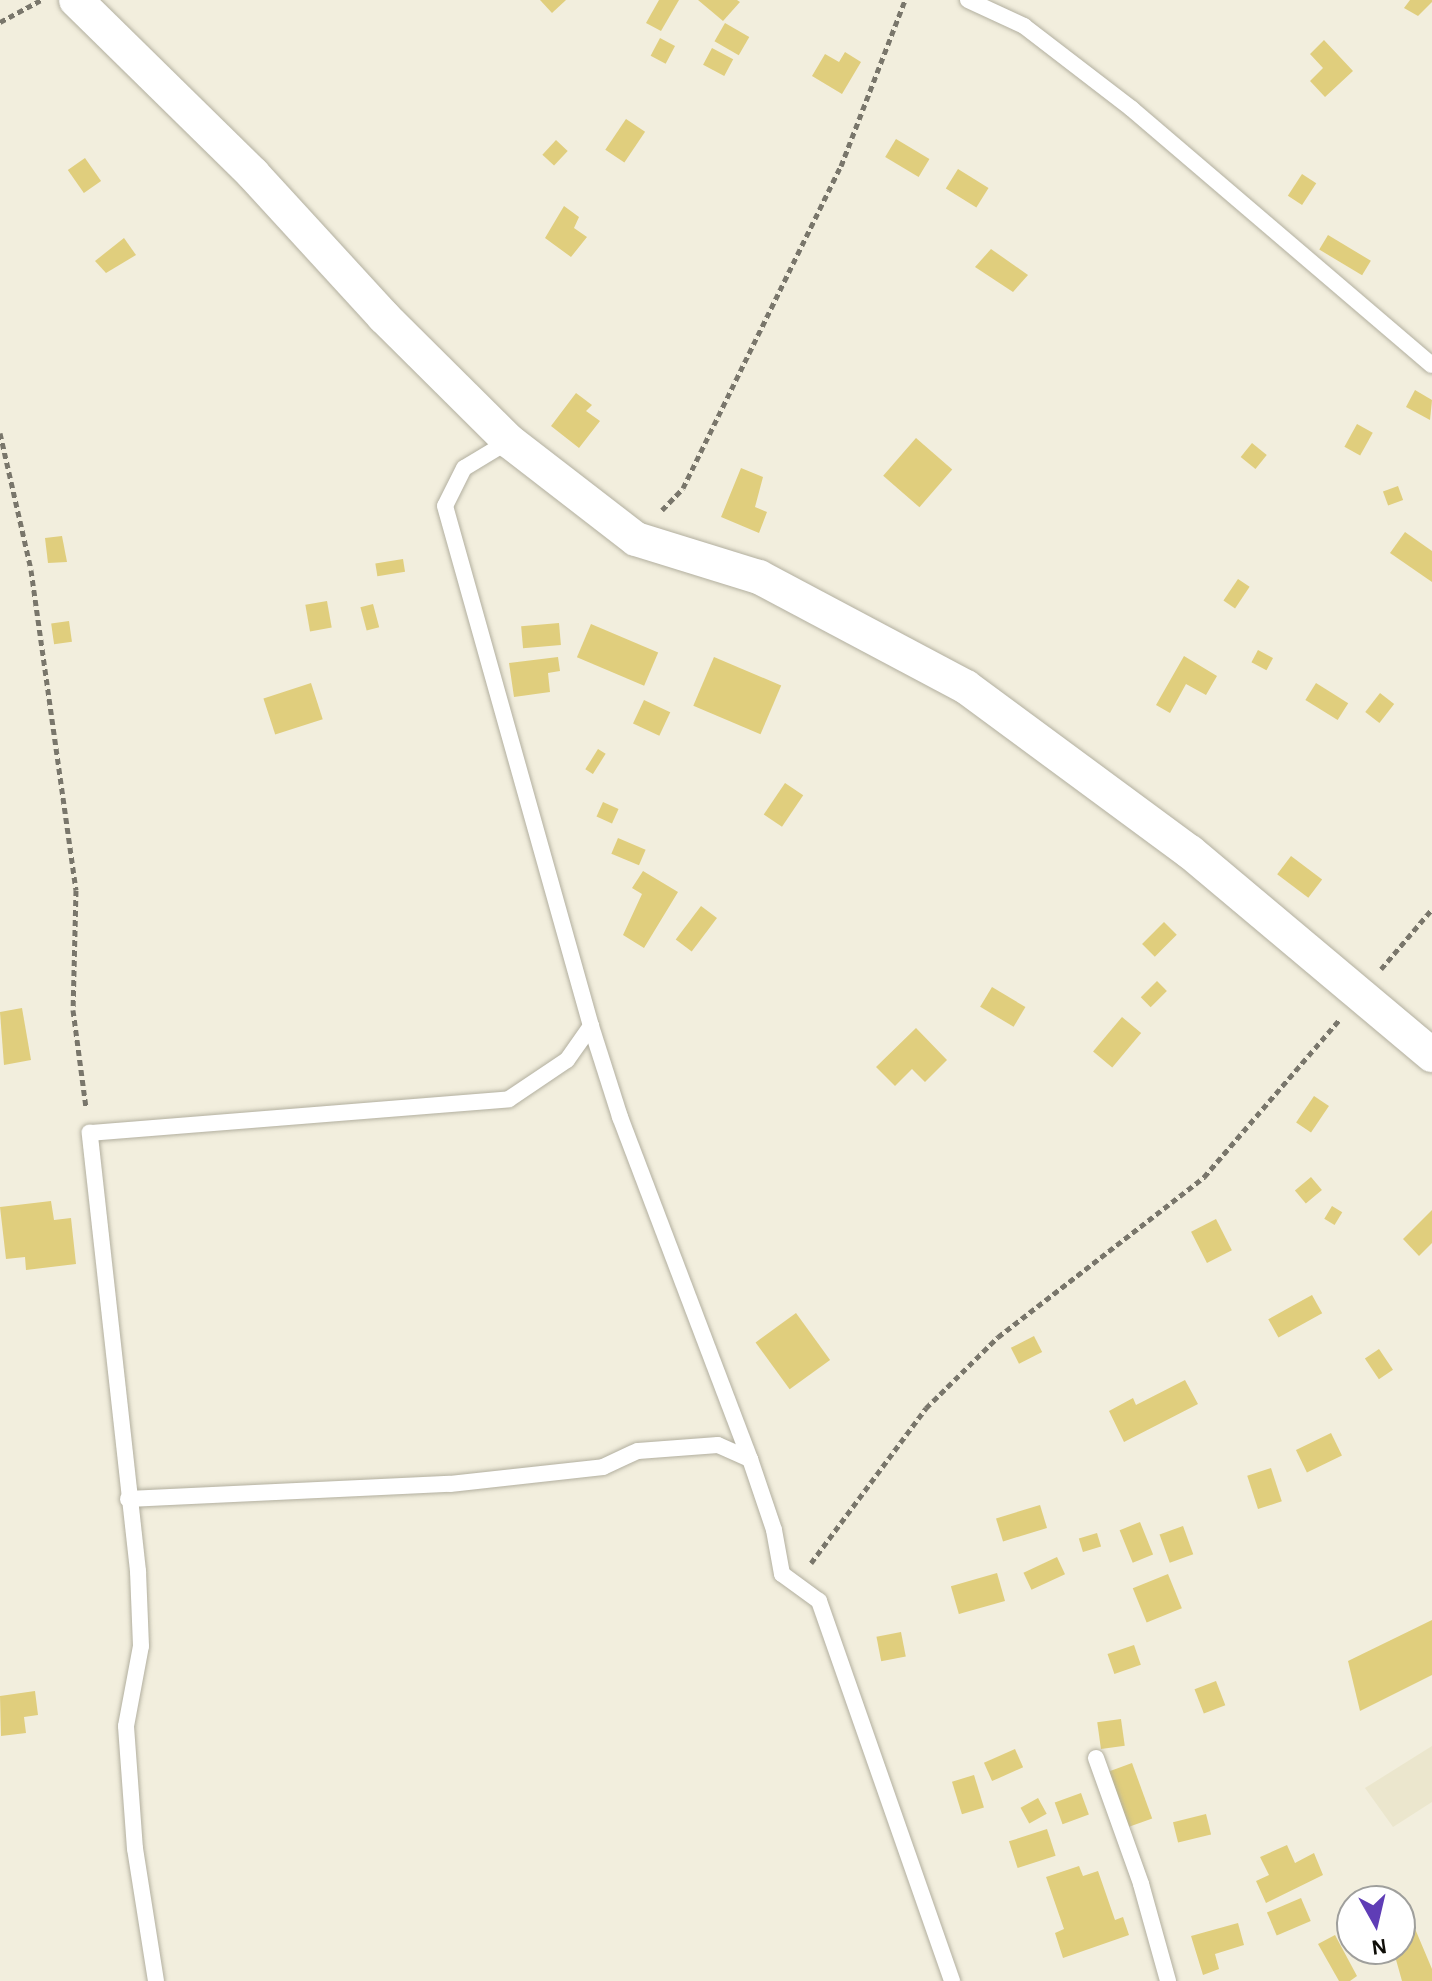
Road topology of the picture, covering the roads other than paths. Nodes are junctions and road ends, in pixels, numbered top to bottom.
1 (76, 0) edge
2 (968, 0) edge
3 (1432, 365) edge
4 (509, 441) junction
5 (591, 1026) junction
6 (1432, 1055) edge
7 (750, 1459) junction
8 (128, 1499) junction
9 (1096, 1758) dead end
10 (156, 1981) edge
11 (952, 1981) edge
12 (1168, 1981) edge

1 - 4 street
2 - 3 lane
4 - 5 lane
4 - 6 street
5 - 7 lane
5 - 8 lane
7 - 8 lane
7 - 11 lane
8 - 10 lane
9 - 12 lane

